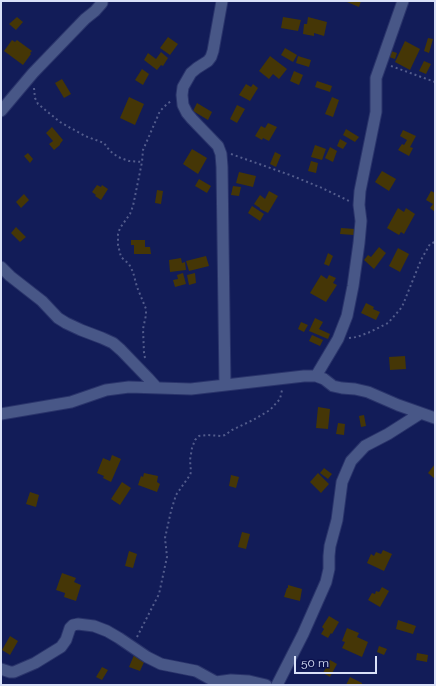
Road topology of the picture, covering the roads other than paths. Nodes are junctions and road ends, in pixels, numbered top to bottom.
1 (102, 1) edge
2 (222, 1) edge
3 (403, 1) edge
4 (1, 111) edge
5 (1, 267) edge
6 (316, 376) junction
7 (225, 385) junction
8 (157, 388) junction
9 (421, 413) junction
10 (1, 414) edge
11 (435, 418) edge
12 (1, 669) edge
13 (217, 684) edge
14 (266, 685) edge
15 (277, 685) edge

1 - 4 street
2 - 7 street
3 - 6 street
5 - 8 street
6 - 7 street
6 - 9 street
7 - 8 street
8 - 10 street
9 - 11 street
9 - 15 street
12 - 13 street
13 - 14 street

